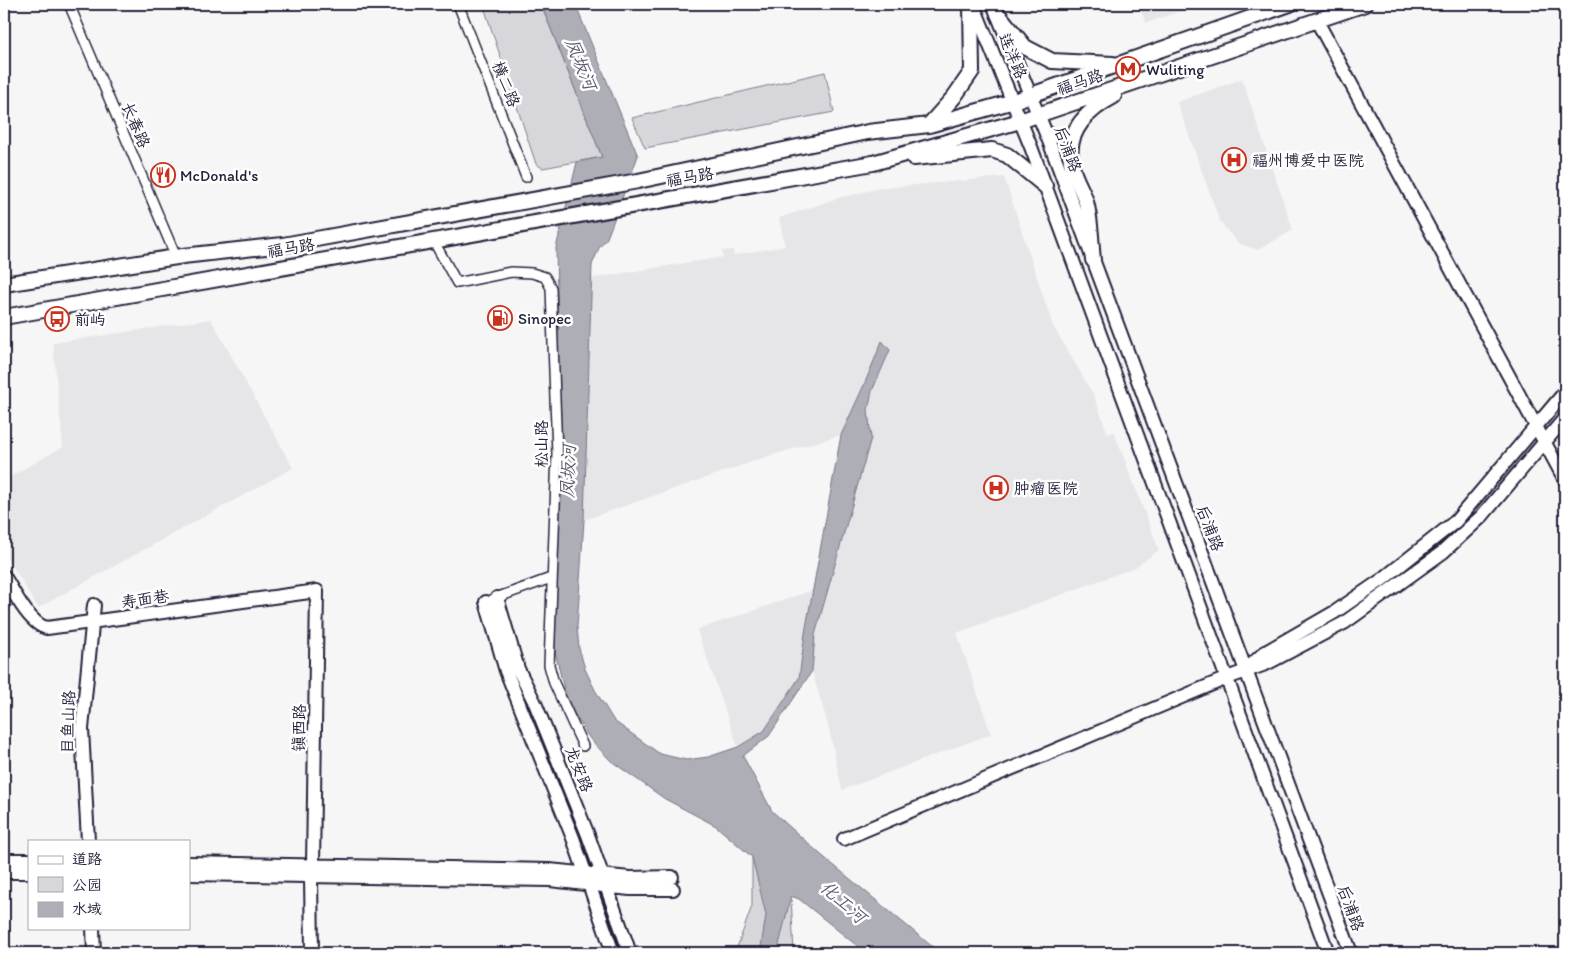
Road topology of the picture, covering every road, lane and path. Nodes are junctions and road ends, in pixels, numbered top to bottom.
1 (69, 4) edge
2 (458, 4) edge
3 (972, 4) edge
4 (1290, 4) edge
5 (1365, 4) edge
6 (996, 9) edge
7 (1317, 20) junction
8 (1121, 64) junction
9 (1151, 77) junction
10 (1030, 95) junction
11 (1014, 101) junction
12 (1038, 115) junction
13 (1020, 121) junction
14 (928, 125) junction
15 (873, 163) junction
16 (526, 177) dead end
17 (1045, 186) junction
18 (433, 240) junction
19 (176, 257) junction
20 (1093, 260) junction
21 (4, 284) edge
22 (4, 317) edge
23 (1565, 392) edge
24 (1565, 418) edge
25 (1536, 426) junction
26 (1544, 442) junction
27 (1565, 480) edge
28 (4, 576) edge
29 (551, 578) junction
30 (316, 591) joint
31 (492, 600) junction
32 (94, 605) dead end
33 (92, 623) junction
34 (1246, 670) junction
35 (1226, 678) junction
36 (583, 746) dead end
37 (844, 839) dead end
38 (88, 840) edge
39 (4, 860) edge
40 (28, 860) edge
41 (190, 863) edge
42 (312, 871) junction
43 (4, 872) edge
44 (28, 872) edge
45 (190, 874) edge
46 (587, 879) junction
47 (604, 881) junction
48 (672, 883) dead end
49 (93, 930) edge
50 (94, 953) edge
51 (312, 953) edge
52 (614, 953) edge
53 (630, 953) edge
54 (1328, 953) edge
55 (1350, 953) edge

1 - 19 street, 长春路
2 - 16 street, 横二路
3 - 11 main road, 连洋路
3 - 14 main road
4 - 8 main road, 福马路
5 - 7 main road, 福马路
6 - 8 main road
6 - 10 main road, 连洋路
7 - 9 main road, 福马路
7 - 25 main road
8 - 10 main road, 福马路
9 - 12 main road, 福马路
9 - 20 main road
10 - 11 main road, 福马路
10 - 12 main road, 连洋路
11 - 13 main road, 连洋路
11 - 14 main road, 福马路
12 - 13 main road, 福马路
12 - 20 main road, 后浦路
13 - 15 main road, 福马路
13 - 17 main road, 后浦路
14 - 19 main road, 福马路
15 - 17 main road
15 - 18 main road, 福马路
17 - 35 main road, 后浦路
18 - 22 main road, 福马路
18 - 29 street, 松山路
19 - 21 main road, 福马路
20 - 34 main road, 后浦路
23 - 25 main road
24 - 26 main road
25 - 26 main road
25 - 34 main road
26 - 27 main road
26 - 34 main road
28 - 33 main road, 寿面巷
29 - 31 street
29 - 36 street, 松山路
30 - 33 main road, 寿面巷
30 - 42 main road, 镇西路
31 - 46 main road, 龙安路
31 - 47 main road, 龙安路
32 - 33 main road, 目鱼山路
33 - 38 main road, 目鱼山路
34 - 35 main road
34 - 55 main road, 后浦路
35 - 37 main road
35 - 54 main road, 后浦路
39 - 40 main road
41 - 42 main road
42 - 45 main road
42 - 46 main road
42 - 51 main road, 镇西路
43 - 44 main road
46 - 47 main road
46 - 52 main road, 龙安路
47 - 48 main road
47 - 53 main road, 龙安路
49 - 50 main road

